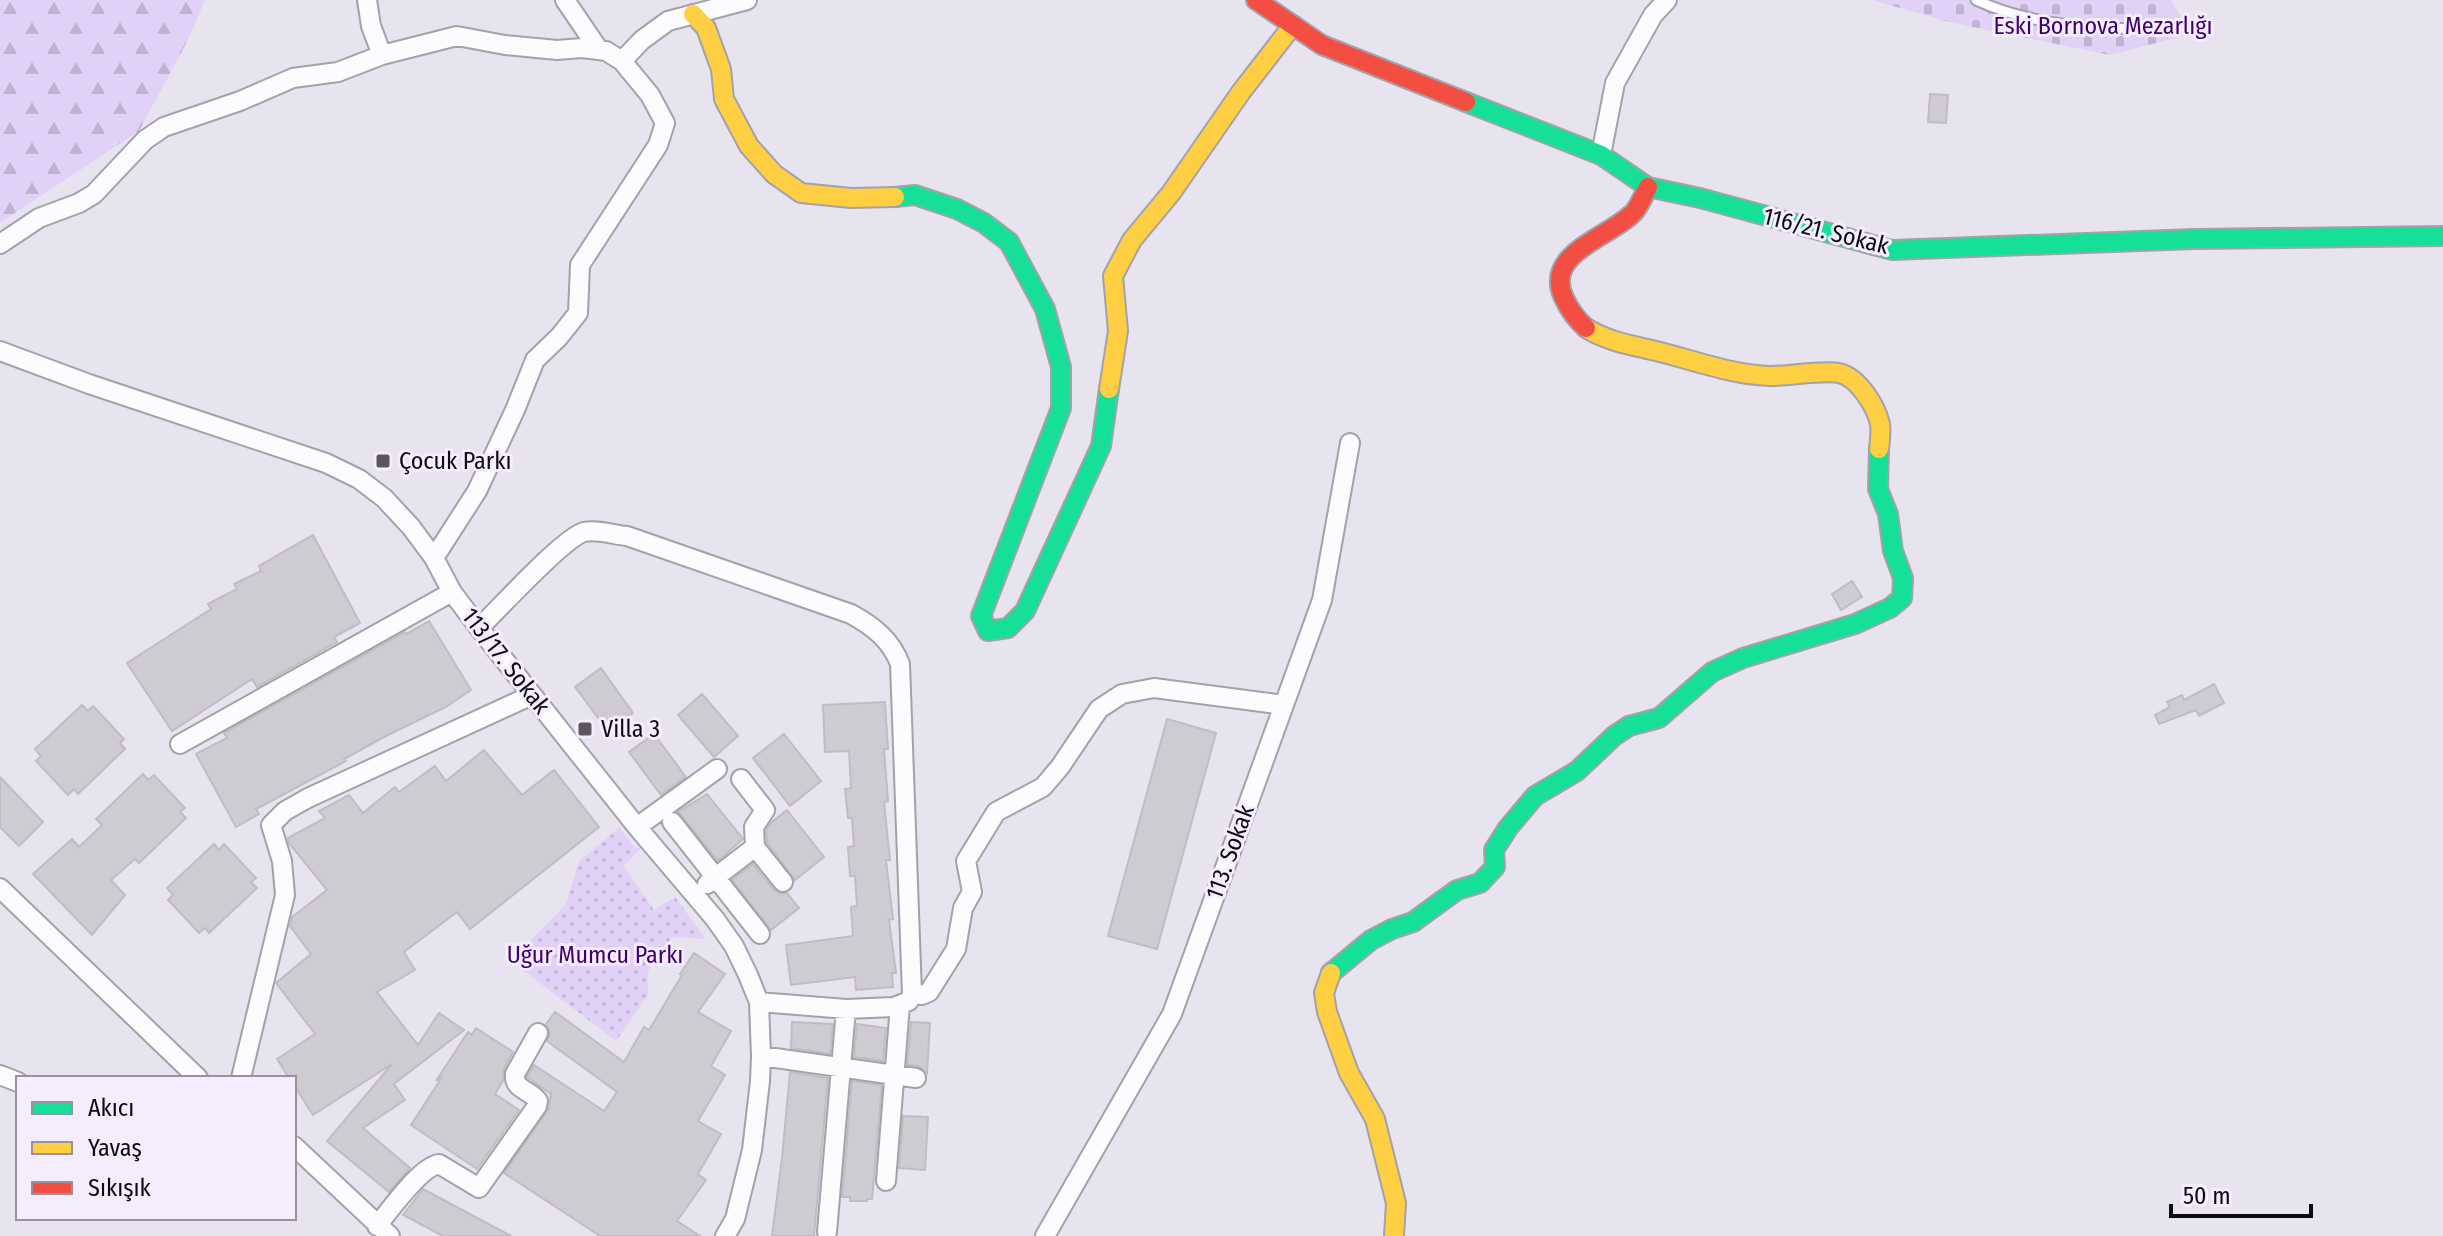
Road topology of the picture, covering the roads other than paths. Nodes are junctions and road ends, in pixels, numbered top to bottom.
1 (367, 0) edge
2 (565, 0) edge
3 (747, 0) edge
4 (1256, 0) edge
5 (1667, 0) edge
6 (1976, 0) edge
7 (693, 14) junction
8 (1293, 25) junction
9 (2163, 29) dead end
10 (599, 50) junction
11 (382, 55) junction
12 (622, 61) junction
13 (1601, 155) junction
14 (1648, 187) junction
15 (2443, 236) edge
16 (0, 244) edge
17 (0, 351) edge
18 (1350, 443) dead end
19 (434, 558) junction
20 (452, 592) junction
21 (479, 628) junction
22 (532, 695) junction
23 (1284, 705) junction
24 (180, 744) dead end
25 (717, 769) dead end
26 (741, 779) dead end
27 (672, 822) dead end
28 (637, 827) junction
29 (755, 847) junction
30 (716, 878) junction
31 (783, 882) dead end
32 (0, 888) edge
33 (695, 893) junction
34 (760, 934) dead end
35 (906, 1000) junction
36 (759, 1002) junction
37 (846, 1009) junction
38 (538, 1033) dead end
39 (761, 1056) junction
40 (842, 1067) junction
41 (895, 1075) junction
42 (196, 1076) edge
43 (241, 1076) edge
44 (916, 1078) dead end
45 (296, 1148) edge
46 (886, 1181) dead end
47 (383, 1231) edge
48 (827, 1232) dead end
49 (725, 1236) edge
50 (1045, 1236) edge
51 (1394, 1236) edge

1 - 11 street
2 - 10 street
3 - 7 street
4 - 8 street, 116/21. Sokak
5 - 13 street
6 - 9 lane
7 - 8 street
7 - 12 street
8 - 13 street, 116/21. Sokak
10 - 11 street
10 - 12 street
11 - 16 street
12 - 19 street
13 - 14 street, 116/21. Sokak
14 - 15 street, 116/21. Sokak
14 - 51 street
17 - 19 street, 113/17. Sokak
18 - 23 street, 113. Sokak
19 - 20 street, 113/17. Sokak
20 - 21 street, 113/17. Sokak
20 - 24 street
21 - 22 street, 113/17. Sokak
21 - 35 street
22 - 28 street, 113/17. Sokak
22 - 43 street
23 - 35 street
23 - 50 street, 113. Sokak
25 - 28 street
26 - 29 street
27 - 30 street
28 - 33 street, 113/17. Sokak
29 - 30 street
29 - 31 street
30 - 33 street
30 - 34 street
32 - 42 street
33 - 36 street, 113/17. Sokak
35 - 37 street
35 - 41 street
36 - 37 street
36 - 39 street, 113/17. Sokak
37 - 40 street
38 - 47 street
39 - 40 street
39 - 49 street, 113/17. Sokak
40 - 41 street
40 - 48 street
41 - 44 street
41 - 46 street
45 - 47 street

